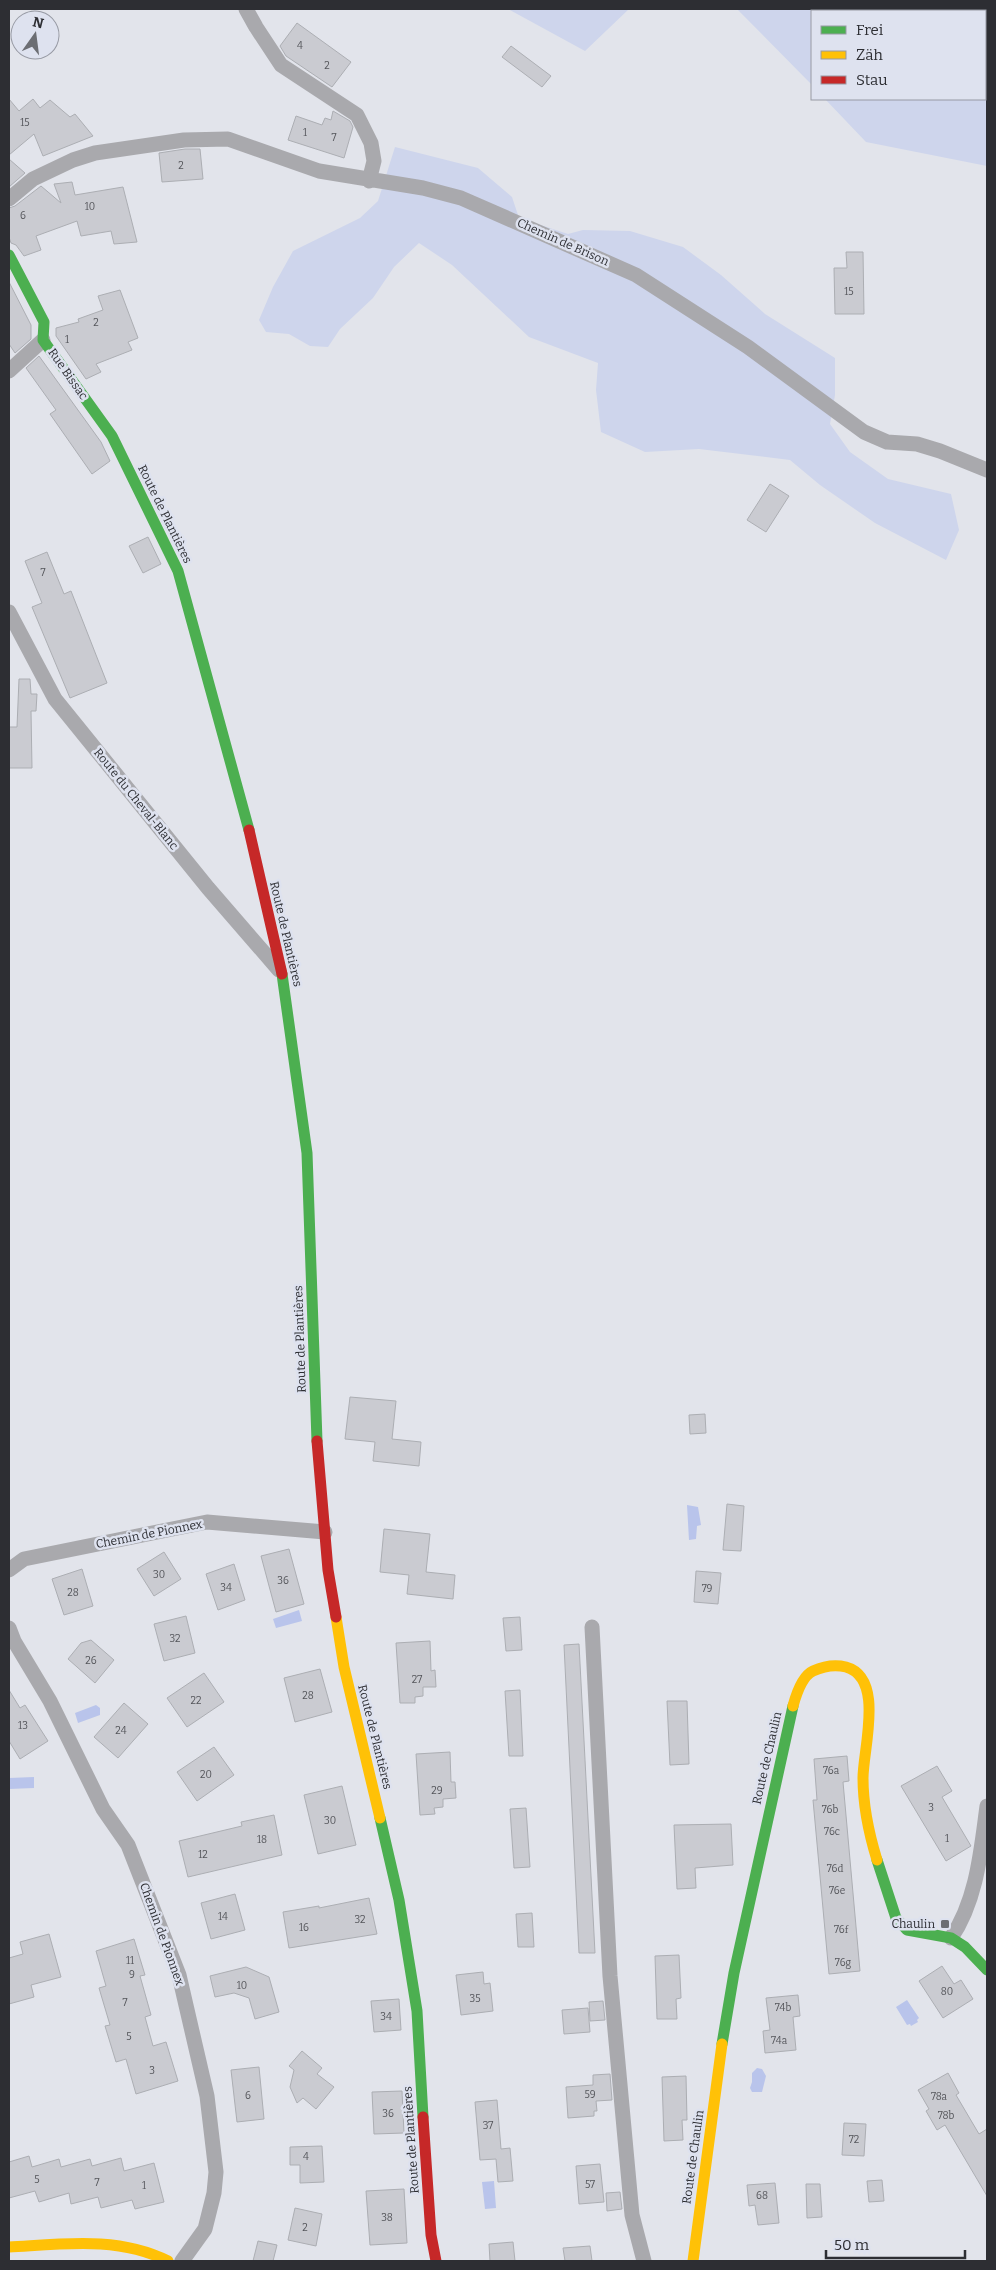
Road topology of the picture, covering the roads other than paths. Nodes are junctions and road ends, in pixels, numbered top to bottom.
1 (246, 9) edge
2 (369, 181) junction
3 (9, 199) edge
4 (9, 255) edge
5 (43, 340) junction
6 (9, 371) edge
7 (112, 436) joint
8 (987, 470) edge
9 (9, 612) edge
10 (282, 974) junction
11 (324, 1532) junction
12 (9, 1570) edge
13 (592, 1627) dead end
14 (9, 1628) edge
15 (987, 1806) edge
16 (951, 1938) junction
17 (987, 1970) edge
18 (9, 2247) edge
19 (168, 2261) edge
20 (182, 2261) edge
21 (436, 2261) edge
22 (644, 2261) edge
23 (693, 2261) edge

1 - 2 street
2 - 3 street, Chemin de Brison
2 - 8 street, Chemin de Brison
4 - 5 street, Rue Bissac
5 - 6 street
5 - 7 street, Rue Bissac
7 - 10 street, Route de Plantières
9 - 10 street, Route du Cheval-Blanc
10 - 11 street, Route de Plantières
11 - 12 street, Chemin de Pionnex
11 - 21 street, Route de Plantières
13 - 22 street
14 - 20 street, Chemin de Pionnex
15 - 16 street
16 - 17 street, Route de Chaulin
16 - 23 street, Route de Chaulin
18 - 19 street

